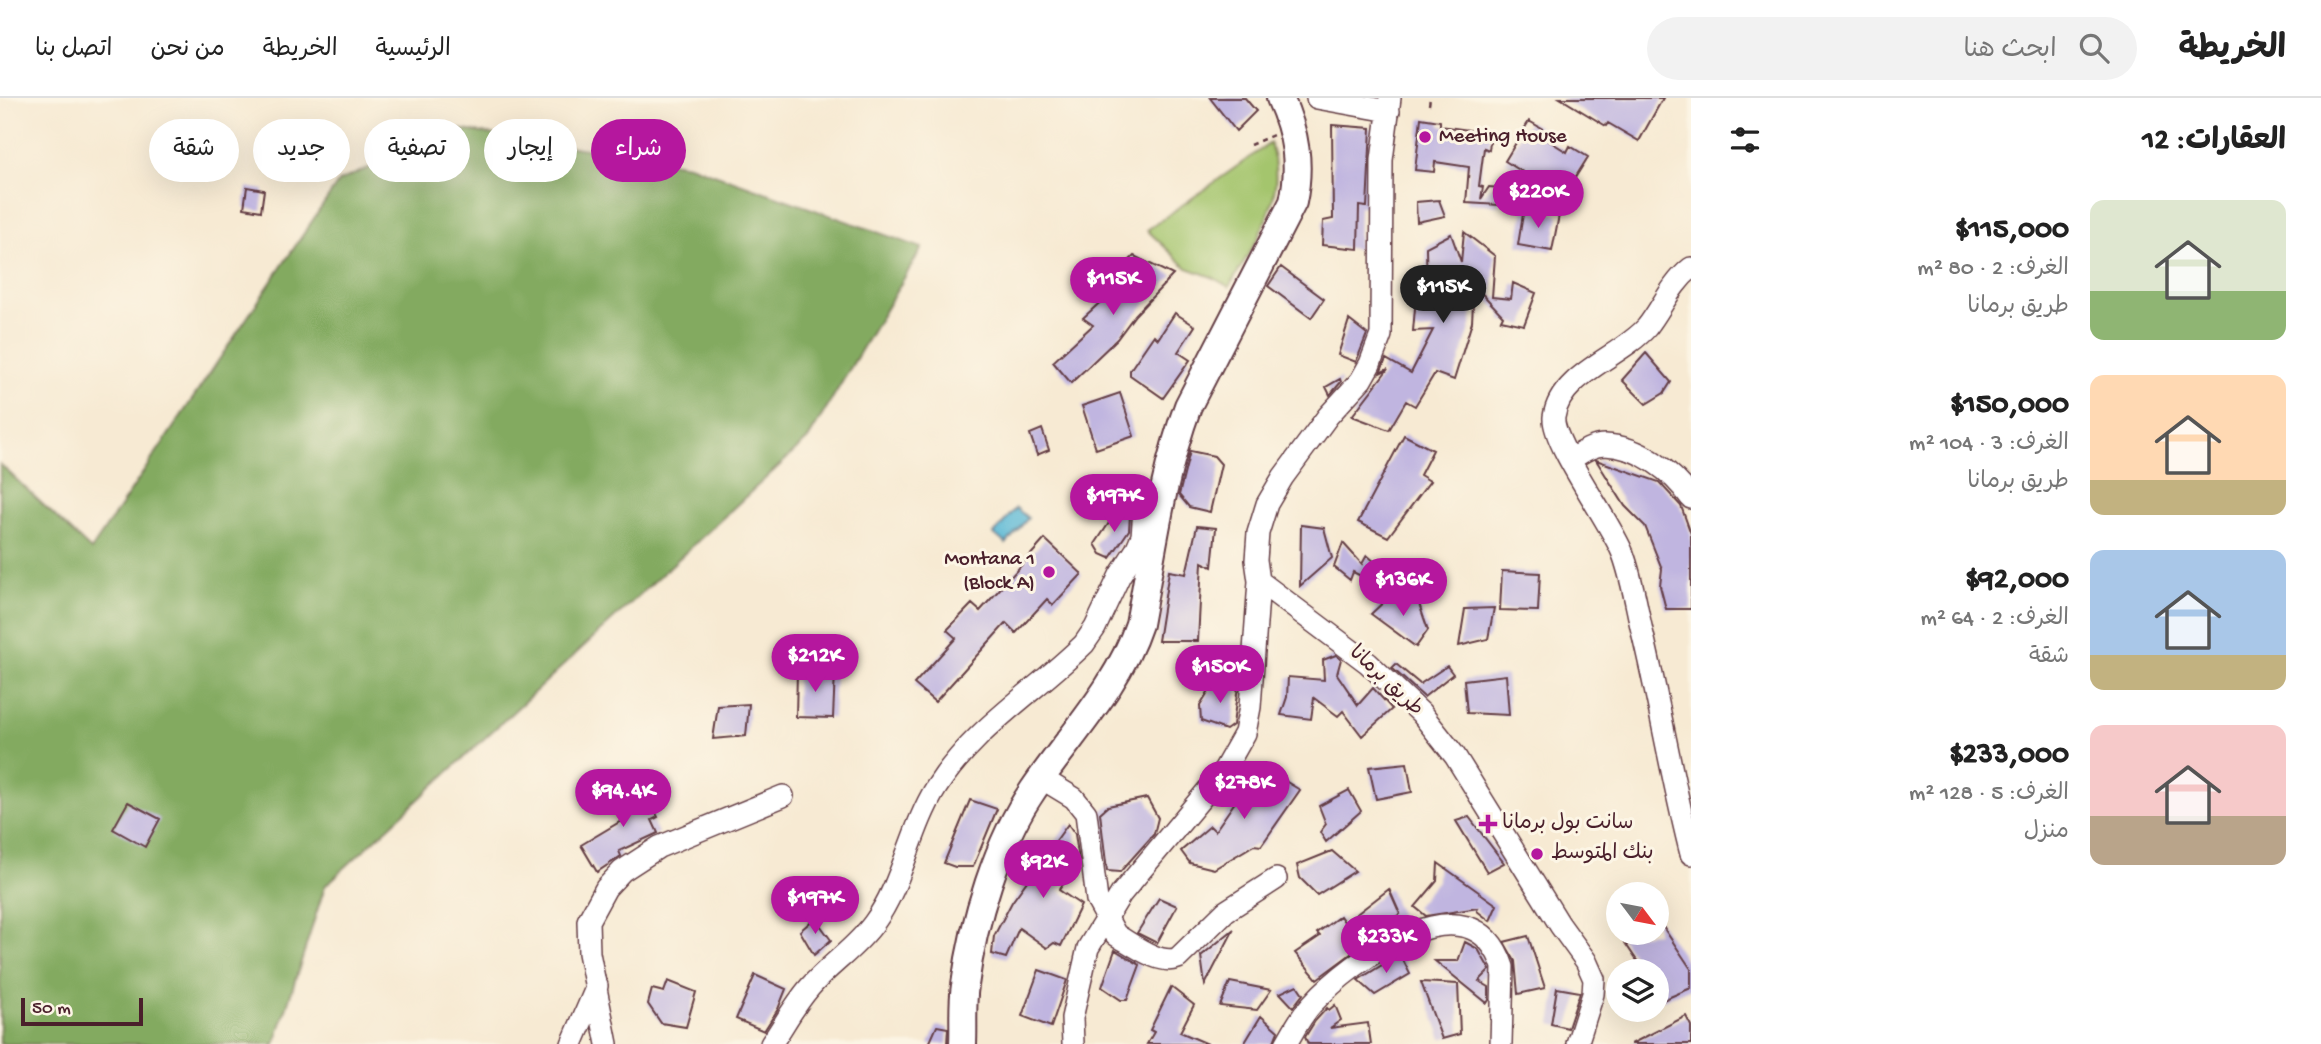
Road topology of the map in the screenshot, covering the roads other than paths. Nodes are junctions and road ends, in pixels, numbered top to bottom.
1 (1280, 98) edge
2 (1317, 98) edge
3 (1389, 104) edge
4 (1691, 268) edge
5 (1570, 460) junction
6 (1162, 496) junction
7 (1691, 498) edge
8 (1259, 581) junction
9 (1041, 778) junction
10 (783, 796) dead end
11 (1691, 854) edge
12 (1276, 879) dead end
13 (1106, 919) junction
14 (597, 986) junction
15 (572, 1044) edge
16 (607, 1044) edge
17 (771, 1044) edge
18 (963, 1044) edge
19 (1073, 1044) edge
20 (1286, 1044) edge
21 (1501, 1044) edge
22 (1577, 1044) edge

1 - 6 main road
2 - 3 street
3 - 8 street
4 - 5 street
5 - 7 street
5 - 11 street
6 - 9 main road
6 - 17 street
8 - 13 street
8 - 22 street, طريق برمانا
9 - 13 street
9 - 18 main road
10 - 14 street
12 - 13 street
13 - 19 street
14 - 15 street
14 - 16 street
20 - 21 street

